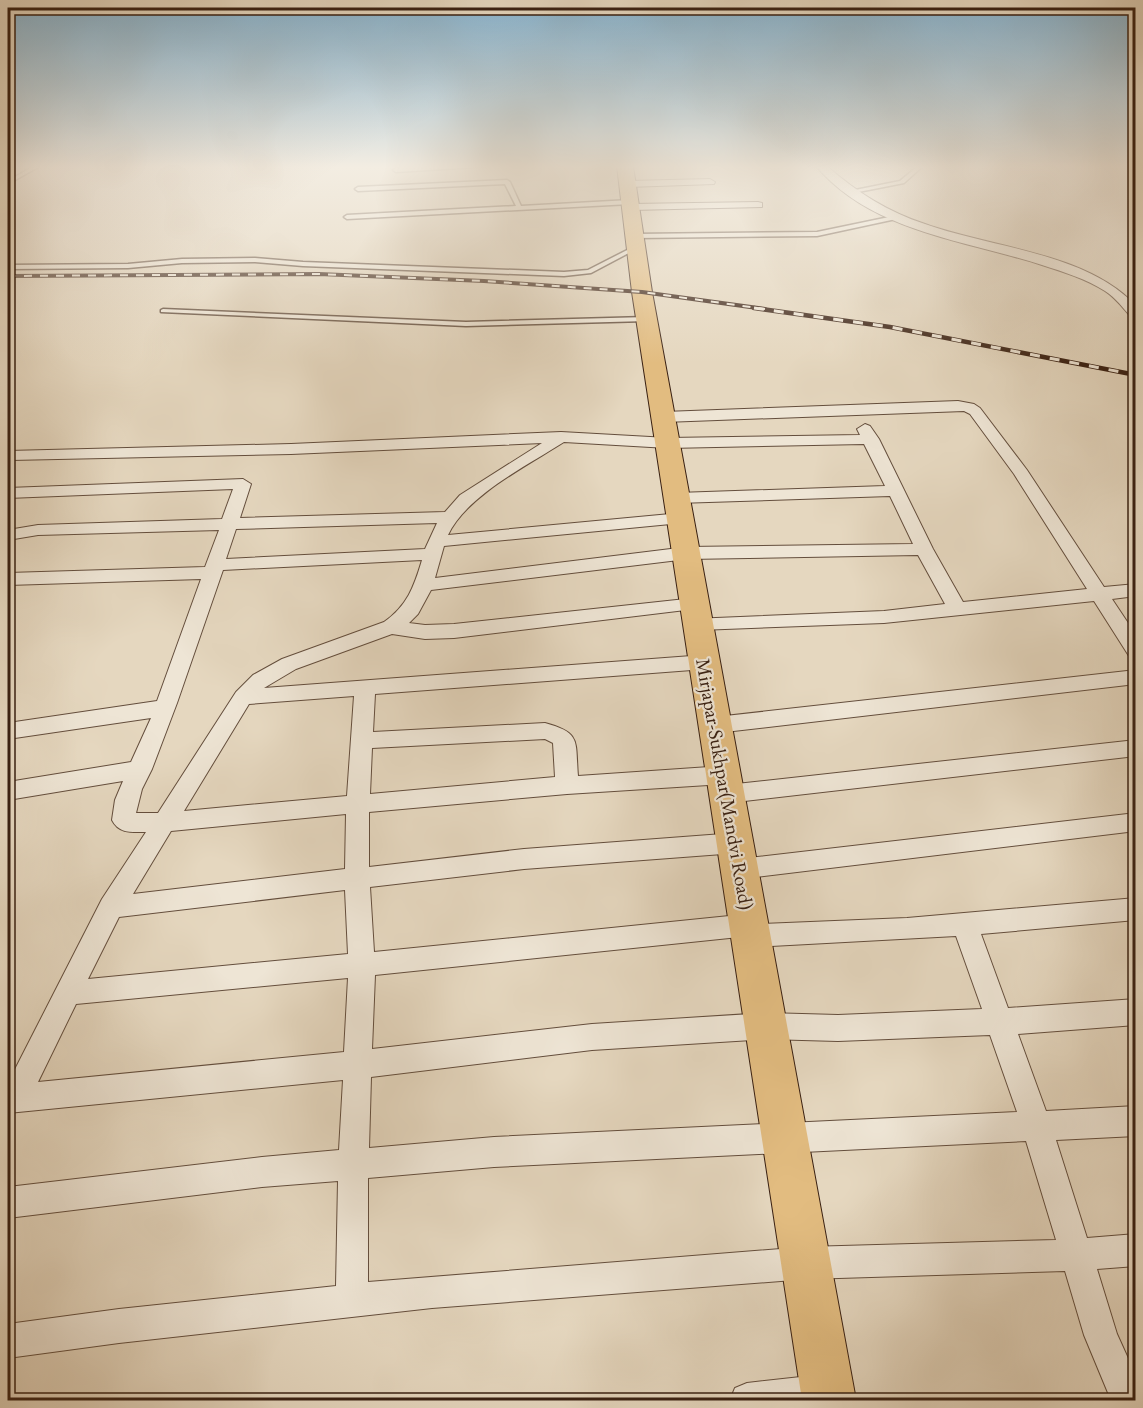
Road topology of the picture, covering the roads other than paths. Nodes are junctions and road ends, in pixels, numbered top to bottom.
1 (612, 232) edge
2 (634, 232) edge
3 (805, 232) edge
4 (829, 232) edge
5 (940, 232) edge
6 (8, 267) edge
7 (163, 311) dead end
8 (1136, 314) edge
9 (647, 319) junction
10 (855, 411) junction
11 (666, 430) junction
12 (561, 437) junction
13 (871, 439) junction
14 (255, 449) junction
15 (11, 455) dead end
16 (243, 484) junction
17 (896, 491) junction
18 (8, 493) edge
19 (679, 508) junction
20 (449, 517) junction
21 (229, 523) junction
22 (8, 535) edge
23 (435, 548) junction
24 (924, 549) junction
25 (687, 554) junction
26 (214, 569) junction
27 (8, 579) edge
28 (425, 585) junction
29 (1136, 590) edge
30 (1099, 594) junction
31 (958, 610) junction
32 (697, 614) junction
33 (392, 627) junction
34 (1136, 651) edge
35 (705, 662) junction
36 (1136, 677) edge
37 (365, 688) junction
38 (243, 697) junction
39 (164, 708) junction
40 (716, 725) junction
41 (8, 731) edge
42 (361, 741) junction
43 (1136, 748) edge
44 (141, 769) junction
45 (726, 784) junction
46 (567, 785) junction
47 (8, 791) edge
48 (358, 804) junction
49 (164, 822) junction
50 (1136, 822) edge
51 (738, 856) junction
52 (357, 879) junction
53 (111, 907) junction
54 (1136, 909) edge
55 (965, 924) junction
56 (750, 931) junction
57 (362, 965) junction
58 (66, 993) junction
59 (1136, 1012) edge
60 (999, 1022) junction
61 (766, 1026) junction
62 (357, 1065) junction
63 (11, 1099) edge
64 (1136, 1122) edge
65 (1037, 1127) junction
66 (785, 1139) junction
67 (353, 1164) junction
68 (8, 1202) edge
69 (1136, 1250) edge
70 (1076, 1255) junction
71 (806, 1263) junction
72 (352, 1301) junction
73 (8, 1341) edge
74 (828, 1396) edge
75 (747, 1401) edge
76 (1128, 1401) edge

1 - 6 lane
2 - 9 main road, Mirjapar-Sukhpar(Mandvi Road)
3 - 4 lane
5 - 8 street
7 - 9 lane
9 - 11 main road, Mirjapar-Sukhpar(Mandvi Road)
10 - 11 street
10 - 13 street
10 - 30 street
11 - 12 street
11 - 13 street
11 - 19 main road, Mirjapar-Sukhpar(Mandvi Road)
12 - 14 street
12 - 20 street
13 - 17 street
14 - 15 street
14 - 16 street
16 - 18 street
16 - 21 street
17 - 19 street
17 - 24 street
19 - 23 street
19 - 25 main road, Mirjapar-Sukhpar(Mandvi Road)
20 - 21 street
20 - 23 street
21 - 22 street
21 - 26 street
23 - 26 street
23 - 28 street
24 - 25 street
24 - 31 street
25 - 28 street
25 - 32 main road, Mirjapar-Sukhpar(Mandvi Road)
26 - 27 street
26 - 39 street
28 - 33 street
29 - 30 street
30 - 31 street
30 - 34 street
31 - 32 street
32 - 33 street
32 - 35 main road, Mirjapar-Sukhpar(Mandvi Road)
33 - 38 street
35 - 37 street
35 - 40 main road, Mirjapar-Sukhpar(Mandvi Road)
36 - 40 street
37 - 38 street
37 - 42 street
38 - 49 street
39 - 41 street
39 - 44 street
40 - 45 main road, Mirjapar-Sukhpar(Mandvi Road)
42 - 46 street
42 - 48 street
43 - 45 street
44 - 47 street
44 - 49 street
45 - 46 street
45 - 51 main road, Mirjapar-Sukhpar(Mandvi Road)
46 - 48 street
48 - 49 street
48 - 52 street
49 - 53 street
50 - 51 street
51 - 52 street
51 - 56 main road, Mirjapar-Sukhpar(Mandvi Road)
52 - 53 street
52 - 57 street
53 - 58 street
54 - 55 street
55 - 56 street
55 - 60 street
56 - 57 street
56 - 61 main road, Mirjapar-Sukhpar(Mandvi Road)
57 - 58 street
57 - 62 street
58 - 63 street
59 - 60 street
60 - 61 street
60 - 65 street
61 - 62 street
61 - 66 main road, Mirjapar-Sukhpar(Mandvi Road)
62 - 63 street
62 - 67 street
64 - 65 street
65 - 66 street
65 - 70 street
66 - 67 street
66 - 71 main road, Mirjapar-Sukhpar(Mandvi Road)
67 - 68 street
67 - 72 street
69 - 70 street
70 - 71 street
70 - 76 street
71 - 72 street
71 - 74 main road, Mirjapar-Sukhpar(Mandvi Road)
72 - 73 street
74 - 75 street

